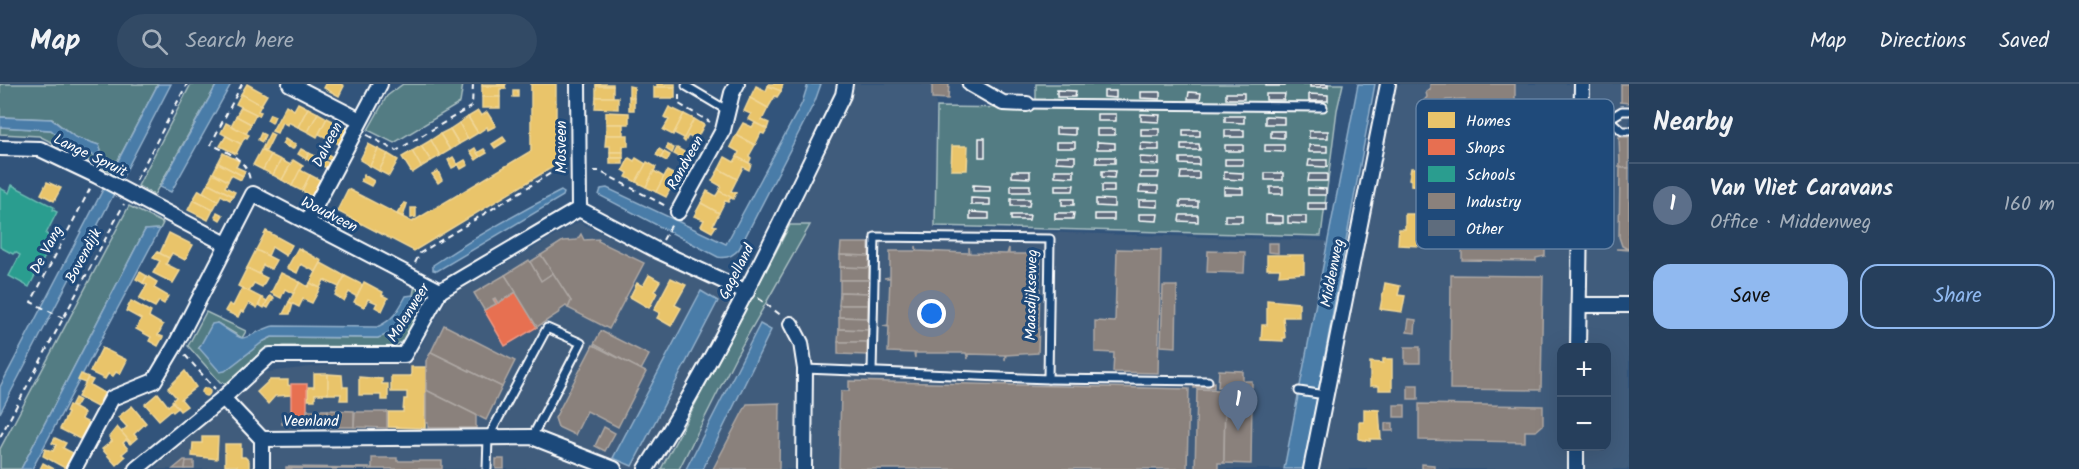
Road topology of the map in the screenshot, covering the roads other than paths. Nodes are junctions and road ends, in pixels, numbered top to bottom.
1 (290, 84) edge
2 (380, 84) edge
3 (578, 84) edge
4 (737, 84) edge
5 (845, 84) edge
6 (970, 84) edge
7 (1388, 84) edge
8 (1582, 84) edge
9 (686, 86) dead end
10 (1582, 99) edge
11 (1027, 104) joint
12 (1323, 107) dead end
13 (728, 111) junction
14 (1629, 111) edge
15 (1614, 116) edge
16 (358, 124) junction
17 (1614, 124) edge
18 (1629, 131) edge
19 (0, 148) edge
20 (579, 209) junction
21 (678, 212) road end
22 (307, 222) junction
23 (226, 244) junction
24 (1580, 249) edge
25 (440, 291) junction
26 (747, 292) junction
27 (1579, 305) junction
28 (1629, 305) edge
29 (791, 324) road end
30 (1578, 343) edge
31 (805, 369) junction
32 (872, 372) junction
33 (1048, 379) junction
34 (1208, 381) dead end
35 (1299, 391) dead end
36 (1321, 395) junction
37 (223, 398) junction
38 (532, 436) junction
39 (488, 438) junction
40 (262, 439) junction
41 (1576, 451) edge
42 (74, 469) edge
43 (136, 469) edge
44 (262, 469) edge
45 (487, 469) edge
46 (614, 469) edge
47 (646, 469) edge
48 (804, 469) edge
49 (1311, 469) edge
50 (1576, 469) edge

1 - 16 street
2 - 16 street, Dalveen
3 - 20 street, Mosveen
4 - 13 street, Randveen
5 - 26 street, Gagelland
6 - 11 street
7 - 36 street, Middenweg
8 - 10 street
9 - 13 lane
11 - 12 lane
13 - 21 street, Randveen
14 - 15 lane
16 - 22 street, Dalveen
17 - 18 lane
19 - 23 street, Lange Spruit
20 - 25 street, Molenweer
20 - 26 street
22 - 23 street, Woudveen
22 - 25 street, Woudveen
23 - 42 street
24 - 27 street
25 - 37 street, Molenweer
26 - 47 street, Gagelland
27 - 28 street
27 - 30 street
29 - 31 street
31 - 32 lane
31 - 48 street
32 - 33 lane
32 - 33 lane, Maasdijkseweg
33 - 34 lane
35 - 36 lane
36 - 49 street, Middenweg
37 - 40 street, Veenland
37 - 43 street, Molenweer
38 - 39 street, Veenland
38 - 39 lane
38 - 46 street, Veenland
39 - 40 street, Veenland
39 - 45 lane
40 - 44 street
41 - 50 street

